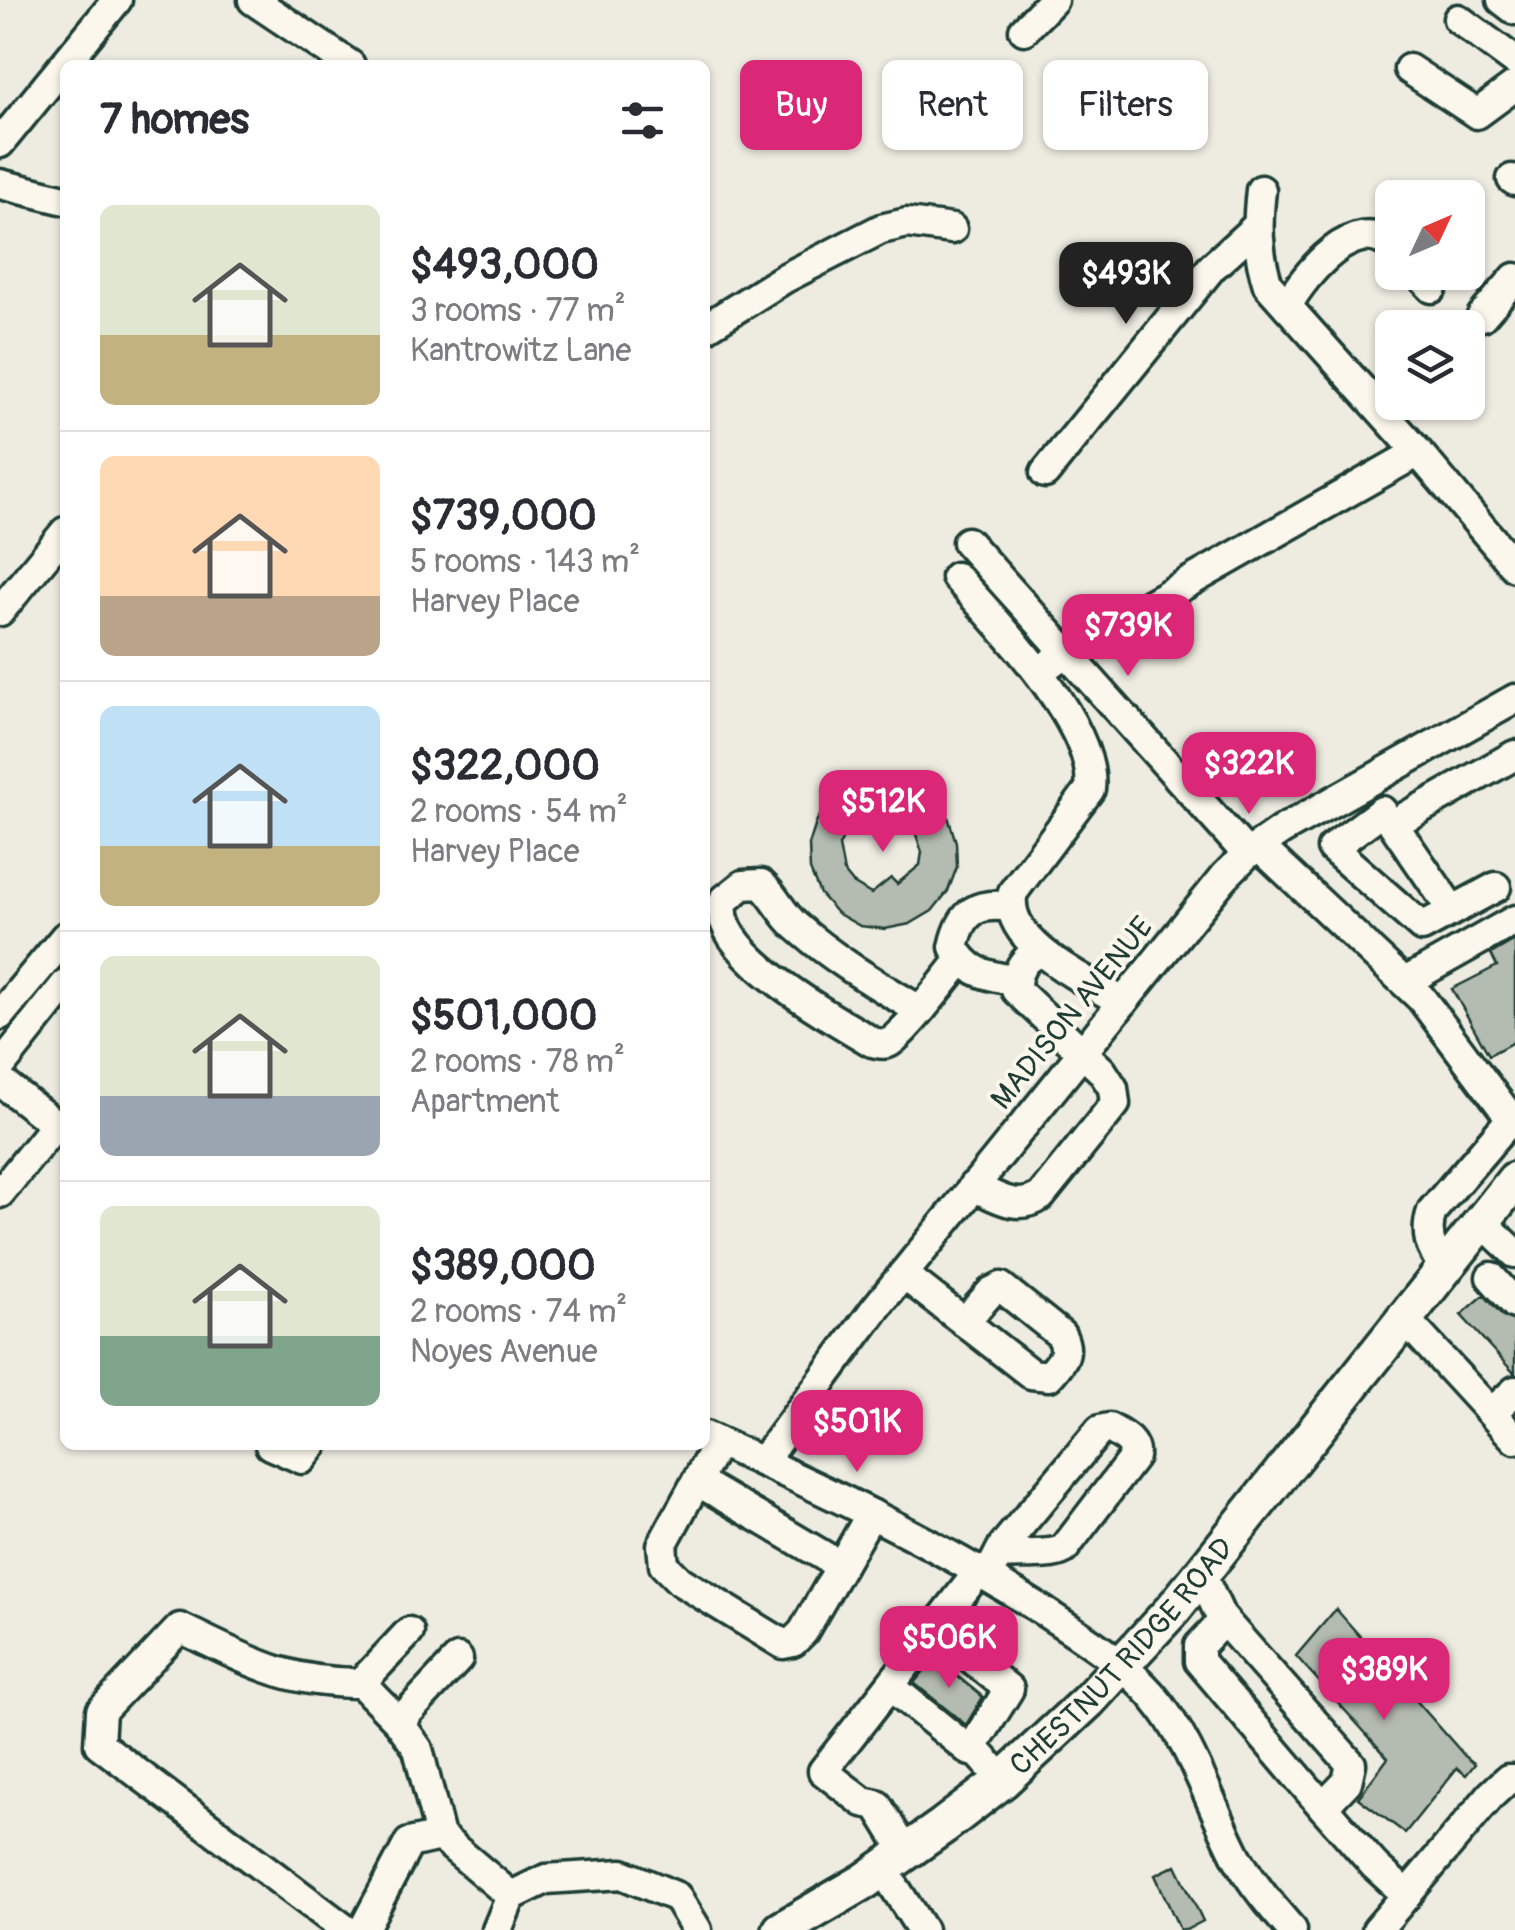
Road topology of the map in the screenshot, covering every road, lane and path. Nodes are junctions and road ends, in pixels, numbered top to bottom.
1 (117, 0) edge
2 (253, 0) edge
3 (1053, 0) edge
4 (1502, 0) edge
5 (1515, 10) edge
6 (1458, 18) dead end
7 (1024, 30) dead end
8 (68, 60) edge
9 (336, 60) edge
10 (1515, 61) edge
11 (1410, 69) dead end
12 (60, 70) edge
13 (1515, 86) edge
14 (0, 144) edge
15 (0, 184) edge
16 (1261, 190) dead end
17 (60, 199) edge
18 (1256, 227) junction
19 (952, 229) dead end
20 (1375, 236) edge
21 (1515, 278) edge
22 (1287, 306) junction
23 (1485, 313) edge
24 (710, 325) edge
25 (1418, 452) junction
26 (1045, 474) dead end
27 (60, 538) edge
28 (967, 542) dead end
29 (1514, 562) edge
30 (956, 577) dead end
31 (0, 612) edge
32 (1066, 652) junction
33 (1040, 671) junction
34 (1506, 704) edge
35 (1515, 753) edge
36 (1360, 786) junction
37 (1387, 818) junction
38 (1253, 850) junction
39 (1496, 887) dead end
40 (1012, 907) junction
41 (1452, 910) junction
42 (1515, 920) edge
43 (60, 943) edge
44 (1040, 953) junction
45 (962, 960) junction
46 (1405, 982) junction
47 (1016, 985) junction
48 (60, 991) edge
49 (1122, 1002) junction
50 (919, 1010) junction
51 (0, 1016) edge
52 (1081, 1053) junction
53 (0, 1067) edge
54 (0, 1081) edge
55 (1513, 1122) edge
56 (60, 1128) edge
57 (1515, 1180) edge
58 (973, 1186) junction
59 (0, 1193) edge
60 (1480, 1220) junction
61 (1515, 1253) edge
62 (1444, 1266) junction
63 (903, 1274) junction
64 (1491, 1277) dead end
65 (1515, 1304) edge
66 (1404, 1318) junction
67 (964, 1322) dead end
68 (1515, 1391) edge
69 (1491, 1413) junction
70 (711, 1439) edge
71 (1515, 1439) edge
72 (281, 1450) edge
73 (309, 1450) edge
74 (707, 1450) edge
75 (762, 1462) junction
76 (696, 1481) junction
77 (871, 1514) junction
78 (1003, 1556) junction
79 (841, 1566) junction
80 (1200, 1574) junction
81 (1176, 1606) junction
82 (1222, 1618) junction
83 (934, 1628) junction
84 (408, 1632) dead end
85 (458, 1659) dead end
86 (1121, 1667) junction
87 (362, 1683) junction
88 (890, 1686) junction
89 (399, 1722) junction
90 (974, 1747) junction
91 (1515, 1778) edge
92 (1003, 1780) junction
93 (1323, 1806) junction
94 (440, 1836) junction
95 (894, 1861) junction
96 (1407, 1895) junction
97 (511, 1896) junction
98 (1284, 1928) edge
99 (346, 1930) edge
100 (364, 1930) edge
101 (497, 1930) edge
102 (697, 1930) edge
103 (781, 1930) edge
104 (922, 1930) edge
105 (1378, 1930) edge

1 - 8 street
2 - 9 street
3 - 7 street
4 - 5 street
6 - 10 street
11 - 13 street
12 - 14 street
15 - 17 street
16 - 18 street
18 - 22 street
18 - 26 street
19 - 24 street
20 - 22 street
21 - 23 street
22 - 25 street
25 - 29 street
25 - 32 street
27 - 31 street
28 - 32 street
30 - 33 street
32 - 33 street
32 - 38 street
33 - 40 street
34 - 35 street
34 - 36 street, MADISON AVENUE
35 - 37 street
36 - 37 street
36 - 38 street, MADISON AVENUE
37 - 41 street
37 - 41 street
38 - 46 street
38 - 49 street, MADISON AVENUE
39 - 41 street
40 - 44 street
40 - 45 street
42 - 46 street
43 - 51 street
44 - 47 street
44 - 49 street
45 - 47 street
45 - 50 street
46 - 55 street
47 - 52 street
48 - 53 street
49 - 52 street, MADISON AVENUE
50 - 50 street
52 - 58 street, MADISON AVENUE
52 - 58 street
54 - 56 street
55 - 62 street
56 - 59 street
57 - 60 main road, CHESTNUT RIDGE ROAD
58 - 63 street, MADISON AVENUE
60 - 61 street
60 - 62 main road, CHESTNUT RIDGE ROAD
62 - 66 main road, CHESTNUT RIDGE ROAD
63 - 67 street
63 - 75 street, MADISON AVENUE
64 - 65 street
66 - 69 street
66 - 80 main road, CHESTNUT RIDGE ROAD
68 - 69 street
69 - 71 street
70 - 75 street
72 - 73 street
74 - 76 street
75 - 77 street
76 - 79 street
76 - 79 street
77 - 78 street
77 - 79 street
78 - 83 street
78 - 86 street
80 - 81 main road, CHESTNUT RIDGE ROAD
80 - 82 street
81 - 82 street
81 - 86 main road, CHESTNUT RIDGE ROAD
82 - 93 street
82 - 93 street
83 - 88 street
83 - 90 street
84 - 87 street
85 - 89 street
86 - 92 main road, CHESTNUT RIDGE ROAD
86 - 98 street
87 - 89 street
87 - 99 street
88 - 90 street
88 - 95 street
89 - 94 street
90 - 92 street
91 - 96 street
92 - 95 main road, CHESTNUT RIDGE ROAD
93 - 96 street
94 - 97 street
94 - 100 street
95 - 103 main road, CHESTNUT RIDGE ROAD
95 - 104 street
96 - 105 street
97 - 101 street
97 - 102 street

